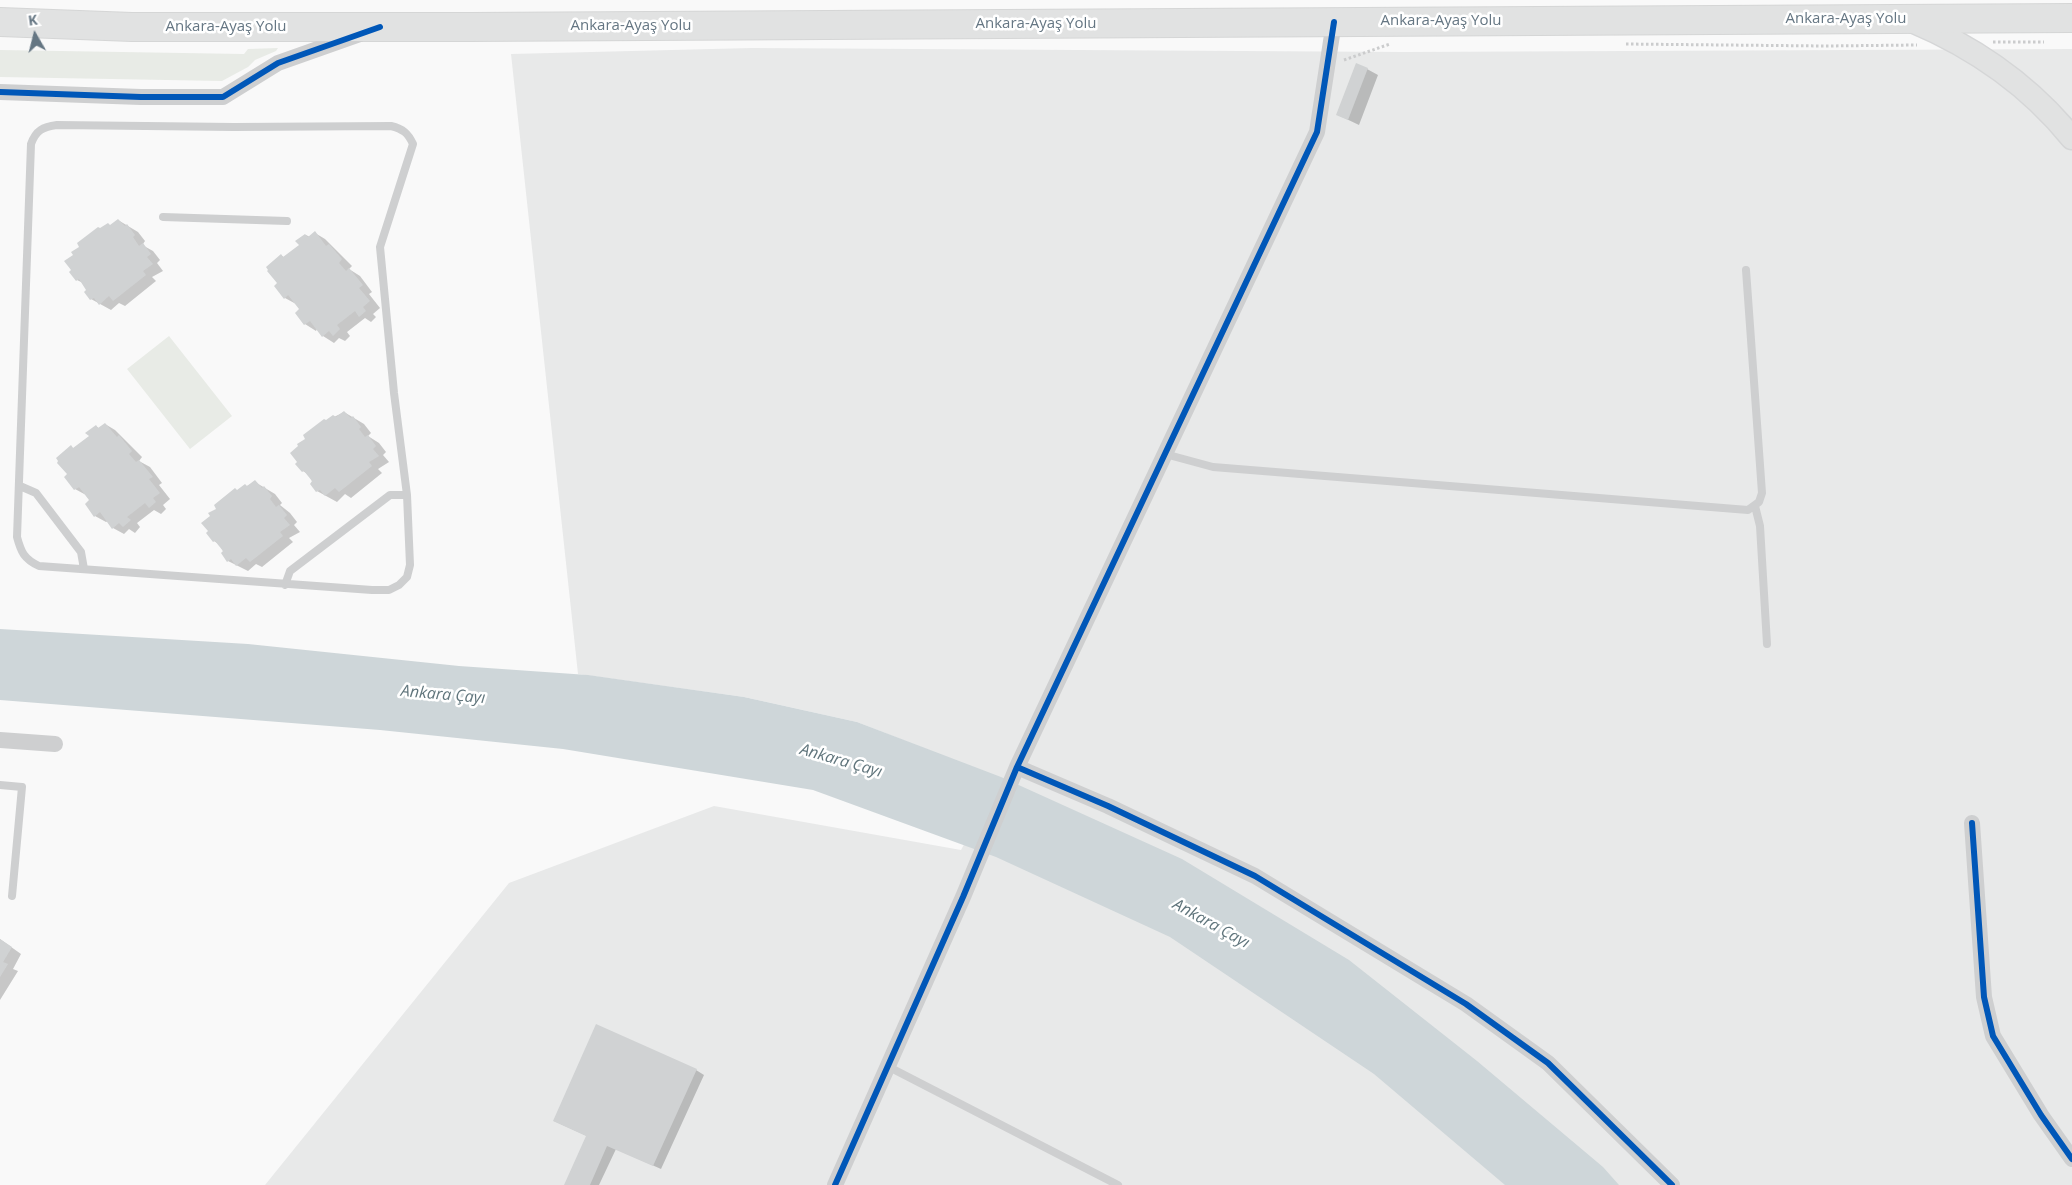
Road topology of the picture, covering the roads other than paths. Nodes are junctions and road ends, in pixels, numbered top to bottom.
1 (2072, 18) edge
2 (1906, 19) junction
3 (0, 22) edge
4 (1334, 22) junction
5 (380, 27) junction
6 (0, 92) edge
7 (2072, 138) edge
8 (163, 217) dead end
9 (287, 221) dead end
10 (1746, 270) dead end
11 (1164, 454) junction
12 (20, 486) junction
13 (407, 495) junction
14 (1755, 506) junction
15 (84, 569) junction
16 (285, 585) junction
17 (1767, 644) dead end
18 (0, 740) edge
19 (56, 744) dead end
20 (1017, 767) junction
21 (0, 785) edge
22 (1972, 823) dead end
23 (12, 896) dead end
24 (887, 1066) junction
25 (2072, 1159) edge
26 (835, 1185) edge
27 (1118, 1185) edge
28 (1672, 1185) edge

1 - 2 highway, Ankara-Ayaş Yolu
2 - 4 highway, Ankara-Ayaş Yolu
2 - 7 main road
3 - 5 highway, Ankara-Ayaş Yolu
4 - 5 highway, Ankara-Ayaş Yolu
4 - 11 street
5 - 6 street
8 - 9 lane
10 - 14 lane
11 - 14 lane
11 - 20 street
12 - 13 lane
12 - 15 lane
12 - 15 lane
13 - 16 lane
13 - 16 lane
14 - 17 lane
15 - 16 lane
18 - 19 street
20 - 24 street
20 - 28 street
21 - 23 lane
22 - 25 street
24 - 26 street
24 - 27 lane

